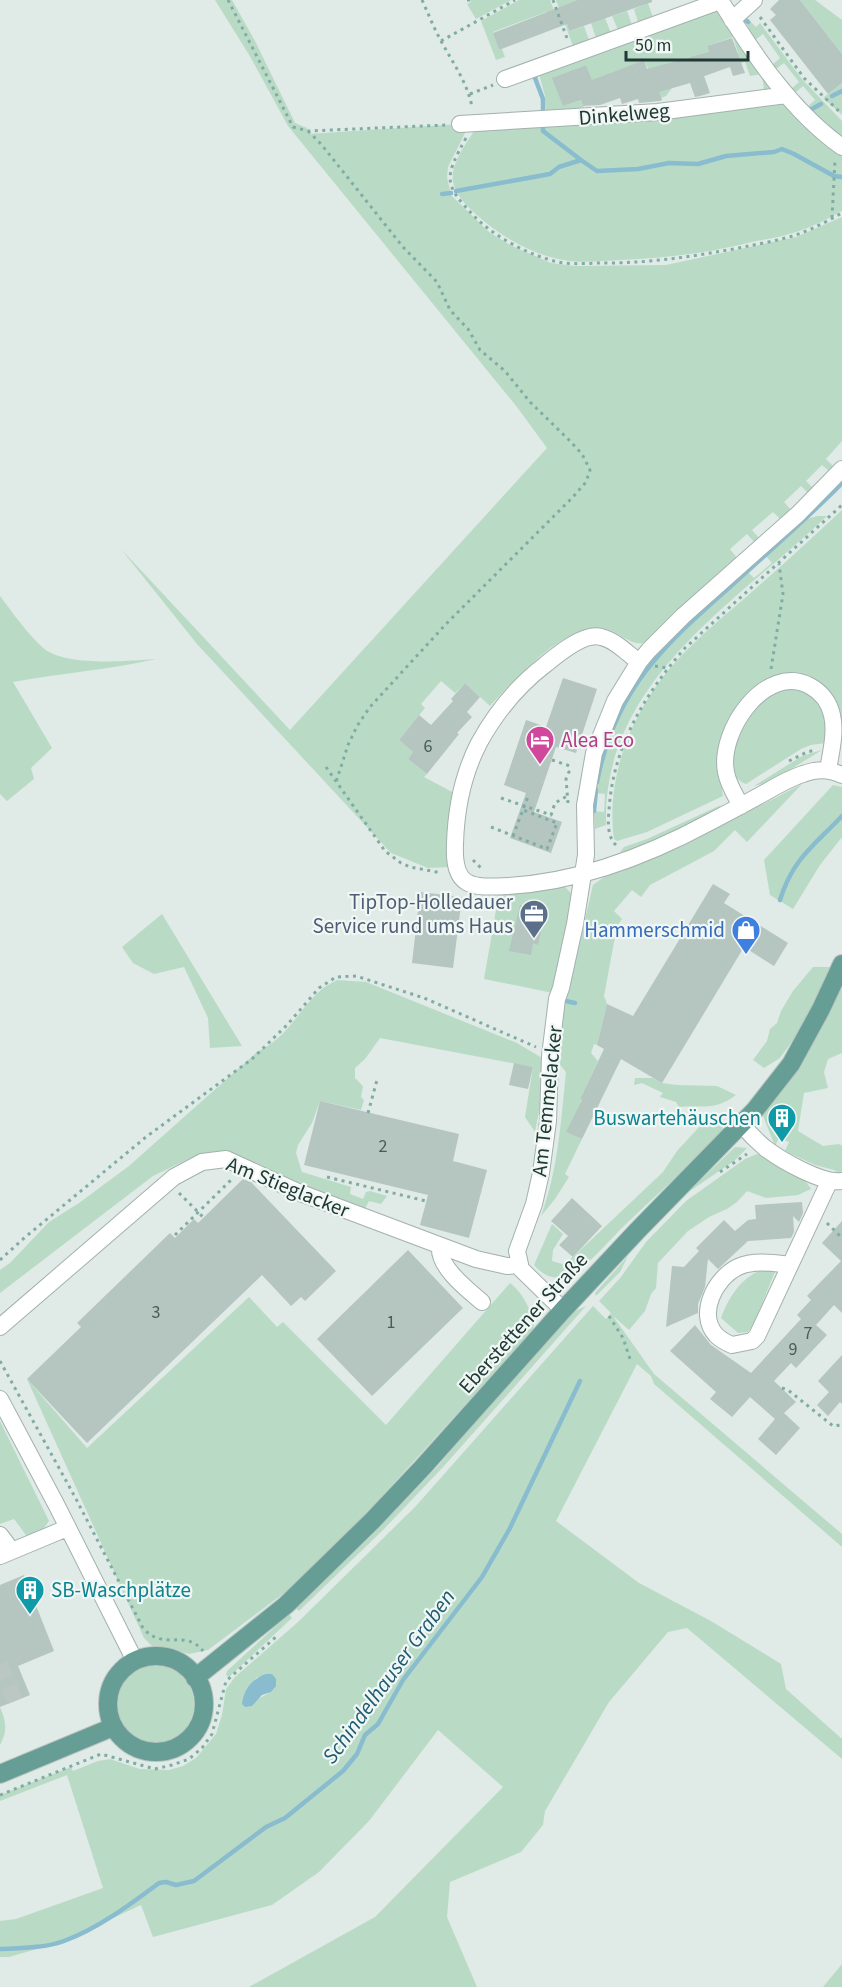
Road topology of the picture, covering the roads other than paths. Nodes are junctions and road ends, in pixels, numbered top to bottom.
1 (720, 0) edge
2 (752, 2) edge
3 (732, 20) junction
4 (506, 79) road end
5 (787, 95) junction
6 (466, 124) road end
7 (841, 147) edge
8 (842, 469) edge
9 (639, 662) junction
10 (835, 772) edge
11 (741, 806) junction
12 (583, 874) junction
13 (842, 964) edge
14 (742, 1125) junction
15 (836, 1181) edge
16 (440, 1247) junction
17 (519, 1265) junction
18 (790, 1265) junction
19 (482, 1302) dead end
20 (564, 1310) junction
21 (0, 1327) edge
22 (0, 1399) edge
23 (68, 1528) junction
24 (0, 1535) edge
25 (6, 1553) edge
26 (135, 1661) junction
27 (195, 1678) junction
28 (113, 1727) junction
29 (0, 1774) edge

1 - 3 street
1 - 4 street
2 - 3 street
3 - 5 street
5 - 6 street, Dinkelweg
5 - 7 street
8 - 9 street, Am Temmelacker
9 - 12 street, Am Temmelacker
9 - 12 street
10 - 11 street
10 - 11 street
11 - 12 street
12 - 17 street, Am Temmelacker
13 - 14 main road, Eberstettener Straße
14 - 15 street
14 - 20 main road, Eberstettener Straße
15 - 18 street
16 - 17 street, Am Stieglacker
16 - 19 street
16 - 21 street, Am Stieglacker
17 - 20 street
18 - 18 street
20 - 27 main road, Eberstettener Straße
22 - 23 street
23 - 25 street
23 - 26 street
24 - 25 street
26 - 27 main road
26 - 28 main road
27 - 28 main road
28 - 29 main road

